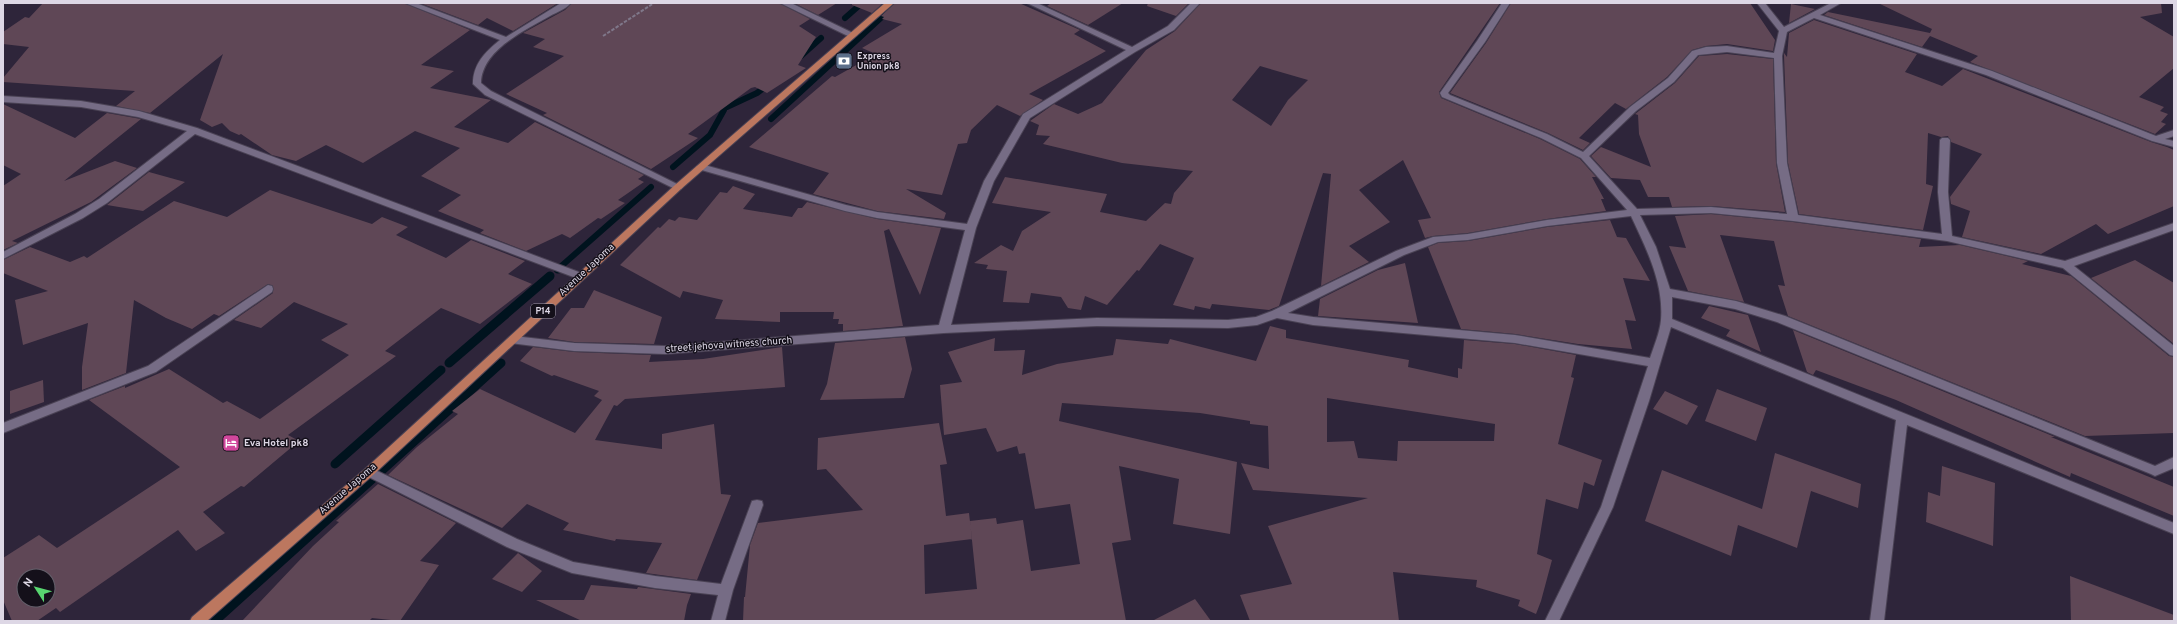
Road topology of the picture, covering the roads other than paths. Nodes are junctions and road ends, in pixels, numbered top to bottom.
1 (409, 3) edge
2 (567, 3) edge
3 (784, 3) edge
4 (890, 3) edge
5 (1031, 3) edge
6 (1196, 3) edge
7 (1506, 3) edge
8 (1761, 3) edge
9 (1837, 3) edge
10 (1816, 16) junction
11 (1783, 31) junction
12 (853, 35) junction
13 (507, 40) junction
14 (1132, 50) junction
15 (1778, 56) junction
16 (3, 99) edge
17 (194, 130) junction
18 (2174, 133) edge
19 (2155, 139) junction
20 (1945, 140) dead end
21 (2174, 144) edge
22 (1584, 156) junction
23 (701, 167) junction
24 (678, 187) junction
25 (1634, 212) junction
26 (1792, 218) junction
27 (2174, 226) edge
28 (971, 228) junction
29 (1947, 238) junction
30 (3, 256) edge
31 (2066, 265) junction
32 (580, 276) junction
33 (268, 289) dead end
34 (1666, 292) junction
35 (1276, 314) junction
36 (1667, 321) junction
37 (944, 329) junction
38 (514, 340) junction
39 (2174, 352) edge
40 (1655, 363) junction
41 (1902, 418) junction
42 (3, 428) edge
43 (2174, 462) edge
44 (369, 472) junction
45 (757, 504) dead end
46 (2174, 529) edge
47 (726, 590) junction
48 (197, 621) edge
49 (718, 621) edge
50 (1552, 621) edge
51 (1877, 621) edge

1 - 13 street
2 - 13 street
3 - 12 street
4 - 12 main road, Avenue Japoma / P14
5 - 14 street
6 - 14 street
7 - 22 street
8 - 11 street
9 - 10 street
10 - 11 street
10 - 19 street
11 - 15 street
12 - 23 main road, Avenue Japoma / P14
13 - 24 street
14 - 28 street
15 - 22 street
15 - 26 street
16 - 17 street
17 - 30 street
17 - 32 street
18 - 19 street
19 - 21 street
20 - 29 street
22 - 25 street
23 - 24 main road, Avenue Japoma / P14
23 - 28 street
24 - 32 main road, Avenue Japoma / P14
25 - 26 street, street jehova witness church
25 - 34 street
25 - 35 street, street jehova witness church
26 - 29 street, street jehova witness church
27 - 31 street
28 - 37 street
29 - 31 street, street jehova witness church
31 - 39 street
32 - 38 main road, Avenue Japoma / P14
33 - 42 street
34 - 36 street
34 - 43 street
35 - 37 street, street jehova witness church
35 - 40 street
36 - 40 street
36 - 41 street
37 - 38 street, street jehova witness church
38 - 44 main road, Avenue Japoma / P14
40 - 50 street
41 - 46 street
41 - 51 street
44 - 47 street
44 - 48 main road, Avenue Japoma / P14
45 - 47 street
47 - 49 street

